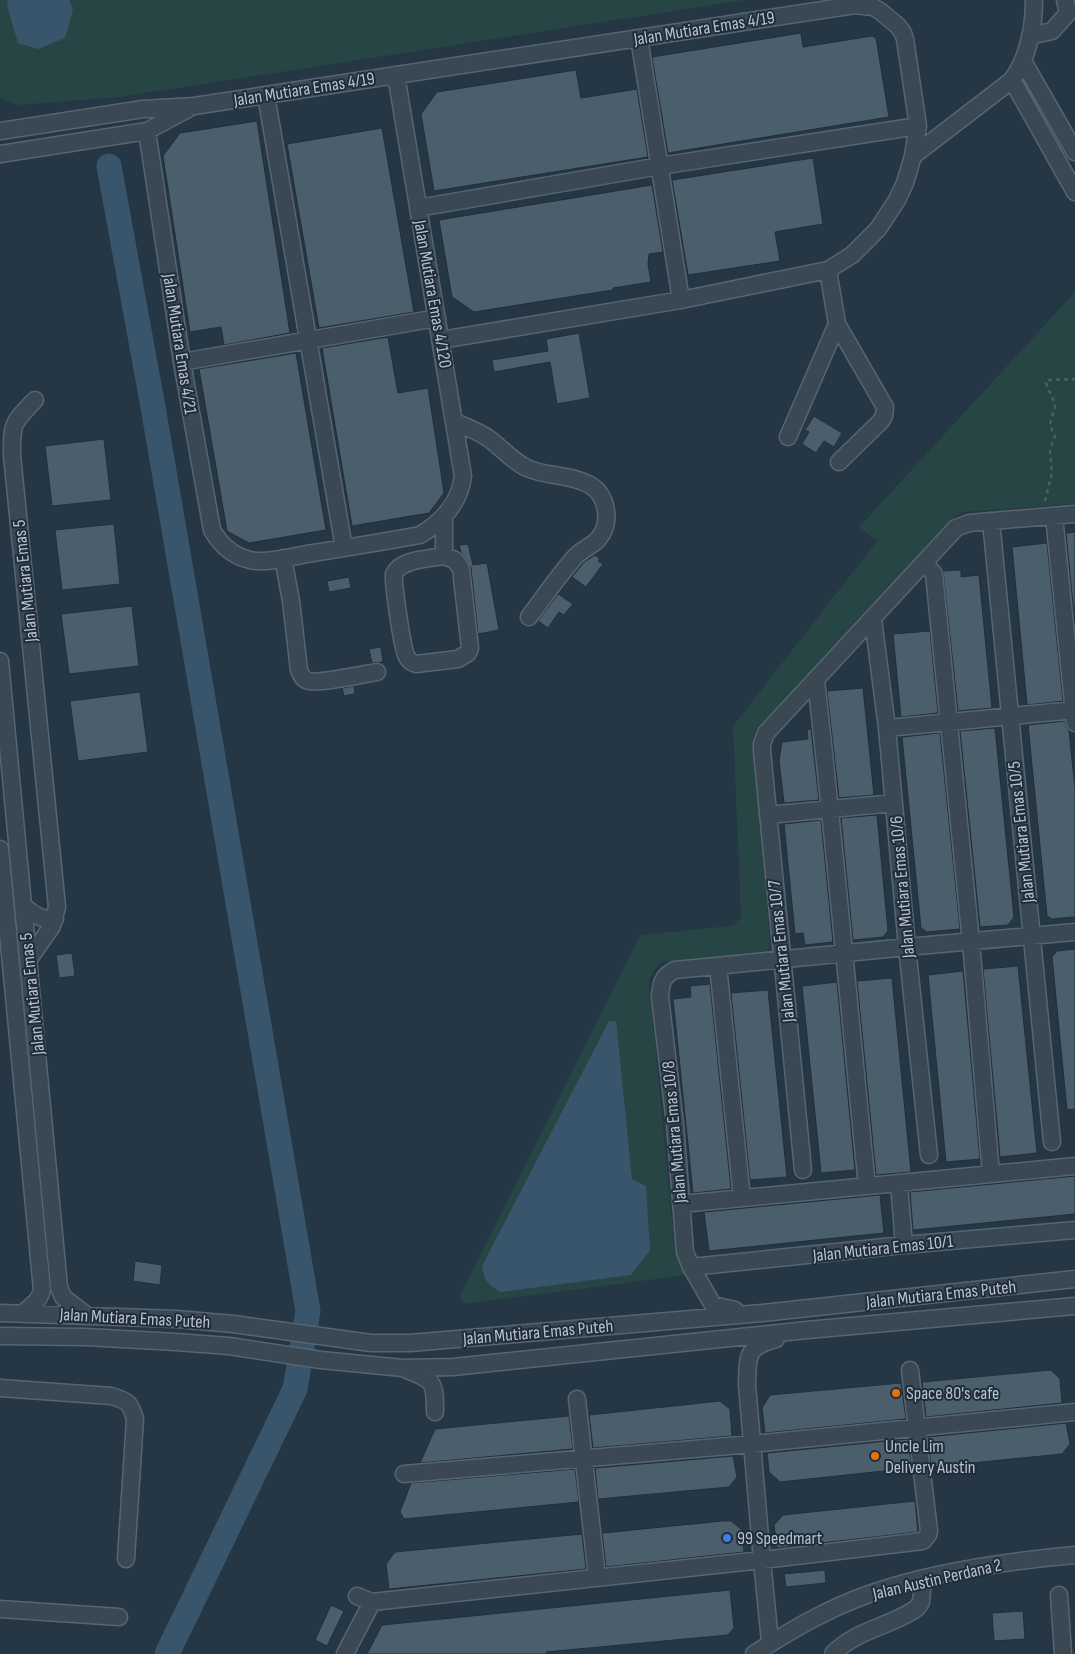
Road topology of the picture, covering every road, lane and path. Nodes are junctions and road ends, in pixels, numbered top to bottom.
1 (1034, 0) edge
2 (1069, 6) edge
3 (1030, 36) junction
4 (639, 38) junction
5 (1023, 61) junction
6 (396, 75) junction
7 (1012, 80) junction
8 (266, 96) junction
9 (194, 106) junction
10 (918, 126) junction
11 (2, 129) edge
12 (147, 131) junction
13 (1075, 152) edge
14 (0, 154) edge
15 (914, 156) junction
16 (660, 166) junction
17 (1075, 192) edge
18 (418, 208) junction
19 (828, 270) junction
20 (682, 300) junction
21 (437, 318) junction
22 (837, 324) junction
23 (308, 340) junction
24 (441, 340) junction
25 (182, 362) junction
26 (1075, 379) edge
27 (35, 400) dead end
28 (454, 421) junction
29 (788, 436) dead end
30 (4, 456) edge
31 (838, 462) dead end
32 (446, 513) junction
33 (1075, 514) edge
34 (1049, 517) junction
35 (992, 521) junction
36 (344, 548) junction
37 (444, 556) junction
38 (283, 558) junction
39 (925, 563) junction
40 (529, 617) dead end
41 (873, 619) junction
42 (0, 661) edge
43 (378, 672) dead end
44 (816, 680) junction
45 (1075, 714) edge
46 (1010, 717) junction
47 (948, 722) junction
48 (887, 728) junction
49 (894, 803) junction
50 (830, 809) junction
51 (768, 815) junction
52 (0, 849) edge
53 (24, 906) junction
54 (55, 919) junction
55 (1075, 932) edge
56 (1032, 936) junction
57 (970, 942) junction
58 (907, 947) junction
59 (843, 953) junction
60 (28, 959) junction
61 (782, 959) junction
62 (718, 966) junction
63 (1052, 1142) dead end
64 (929, 1155) dead end
65 (1075, 1166) edge
66 (803, 1170) dead end
67 (991, 1174) junction
68 (899, 1184) junction
69 (867, 1186) junction
70 (742, 1198) junction
71 (681, 1204) junction
72 (1075, 1230) edge
73 (904, 1245) junction
74 (691, 1267) junction
75 (1075, 1279) edge
76 (1073, 1307) edge
77 (0, 1313) edge
78 (762, 1313) junction
79 (22, 1314) junction
80 (86, 1315) junction
81 (807, 1330) junction
82 (0, 1336) edge
83 (403, 1368) junction
84 (910, 1370) dead end
85 (0, 1388) edge
86 (577, 1399) dead end
87 (435, 1412) dead end
88 (1075, 1412) edge
89 (917, 1428) junction
90 (752, 1444) junction
91 (584, 1458) junction
92 (404, 1474) dead end
93 (1075, 1555) edge
94 (126, 1559) dead end
95 (762, 1560) junction
96 (598, 1577) junction
97 (923, 1579) junction
98 (1059, 1595) dead end
99 (0, 1609) edge
100 (119, 1617) dead end
101 (770, 1642) junction
102 (345, 1654) edge
103 (754, 1654) edge
104 (833, 1654) edge
105 (1063, 1654) edge

1 - 3 street
2 - 3 street
3 - 5 street
4 - 6 street, Jalan Mutiara Emas 4/19
4 - 10 street, Jalan Mutiara Emas 4/19
4 - 16 street
5 - 7 street
5 - 13 street
6 - 8 street, Jalan Mutiara Emas 4/19
6 - 18 street, Jalan Mutiara Emas 4/120
7 - 15 street
7 - 17 street
8 - 9 street, Jalan Mutiara Emas 4/19
8 - 23 street
9 - 11 street, Jalan Mutiara Emas 4/19
9 - 12 street, Jalan Mutiara Emas 4/19
10 - 15 street, Jalan Mutiara Emas 4/19
10 - 16 street
12 - 14 street, Jalan Mutiara Emas 4/19
12 - 25 street, Jalan Mutiara Emas 4/21
15 - 19 street, Jalan Mutiara Emas 4/19
16 - 18 street
16 - 20 street
18 - 21 street, Jalan Mutiara Emas 4/120
19 - 20 street, Jalan Mutiara Emas 4/19
19 - 22 street
20 - 24 street, Jalan Mutiara Emas 4/19
21 - 23 street
21 - 24 street, Jalan Mutiara Emas 4/120
22 - 29 street
22 - 31 street
23 - 25 street
23 - 36 street
24 - 28 street, Jalan Mutiara Emas 4/120
25 - 38 street, Jalan Mutiara Emas 4/21
26 - 34 path
27 - 30 street, Jalan Mutiara Emas 5
28 - 32 street, Jalan Mutiara Emas 4/120
28 - 40 street
30 - 54 street, Jalan Mutiara Emas 5
32 - 36 street
32 - 37 street
33 - 34 street
34 - 35 street
34 - 45 street
35 - 39 street
35 - 46 street, Jalan Mutiara Emas 10/5
36 - 38 street
37 - 37 street
38 - 43 street
39 - 41 street
39 - 47 street
41 - 44 street
41 - 48 street, Jalan Mutiara Emas 10/6
42 - 53 street, Jalan Mutiara Emas 5
44 - 50 street
44 - 51 street, Jalan Mutiara Emas 10/7
45 - 46 street
46 - 47 street
46 - 56 street, Jalan Mutiara Emas 10/5
47 - 48 street
47 - 57 street
48 - 49 street, Jalan Mutiara Emas 10/6
49 - 50 street
49 - 58 street, Jalan Mutiara Emas 10/6
50 - 51 street
50 - 59 street
51 - 61 street, Jalan Mutiara Emas 10/7
52 - 79 street, Jalan Mutiara Emas 5
53 - 54 street
53 - 60 street, Jalan Mutiara Emas 5
54 - 60 street
55 - 56 street
56 - 57 street
56 - 63 street, Jalan Mutiara Emas 10/5
57 - 58 street
57 - 67 street
58 - 59 street
58 - 64 street, Jalan Mutiara Emas 10/6
59 - 61 street
59 - 69 street
60 - 80 street, Jalan Mutiara Emas 5
61 - 62 street
61 - 66 street, Jalan Mutiara Emas 10/7
62 - 70 street
62 - 71 street, Jalan Mutiara Emas 10/8
65 - 67 street
67 - 68 street
68 - 69 street
68 - 73 street
69 - 70 street
70 - 71 street
71 - 74 street, Jalan Mutiara Emas 10/8
72 - 73 street, Jalan Mutiara Emas 10/1
73 - 74 street, Jalan Mutiara Emas 10/1
74 - 78 street, Jalan Mutiara Emas 10/8
75 - 78 street, Jalan Mutiara Emas Puteh
76 - 81 street, Jalan Mutiara Emas Puteh
77 - 79 street, Jalan Mutiara Emas Puteh
78 - 80 street, Jalan Mutiara Emas Puteh
79 - 80 street, Jalan Mutiara Emas Puteh
81 - 83 street, Jalan Mutiara Emas Puteh
81 - 90 street
82 - 83 street, Jalan Mutiara Emas Puteh
83 - 87 street
84 - 89 street
85 - 94 street
86 - 91 street
88 - 89 street
89 - 90 street
89 - 95 street
90 - 91 street
90 - 95 street
91 - 92 street
91 - 96 street
93 - 97 street, Jalan Austin Perdana 2
95 - 96 street
95 - 101 street
96 - 102 street
97 - 101 street, Jalan Austin Perdana 2
97 - 104 street
98 - 105 street
99 - 100 street
101 - 103 street, Jalan Austin Perdana 2

